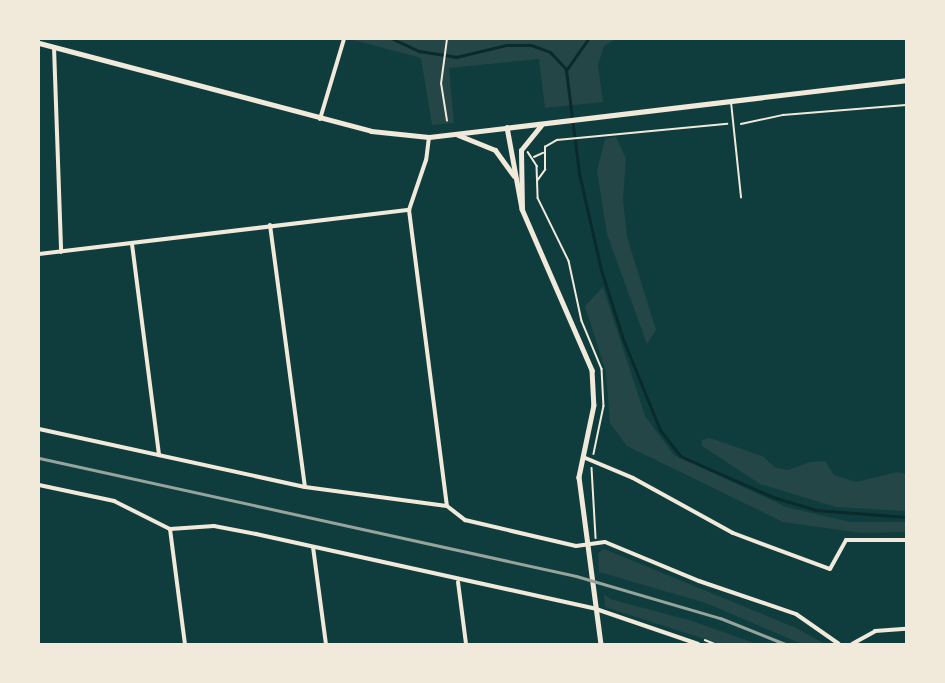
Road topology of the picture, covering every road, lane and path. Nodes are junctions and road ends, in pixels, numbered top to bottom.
1 (344, 39) edge
2 (447, 39) edge
3 (39, 43) edge
4 (54, 47) junction
5 (906, 80) edge
6 (731, 102) junction
7 (906, 105) edge
8 (321, 119) junction
9 (447, 121) dead end
10 (543, 123) junction
11 (731, 124) junction
12 (507, 127) junction
13 (456, 135) junction
14 (429, 137) junction
15 (528, 152) dead end
16 (544, 153) junction
17 (533, 157) junction
18 (514, 176) junction
19 (536, 182) junction
20 (741, 197) dead end
21 (522, 209) junction
22 (409, 210) junction
23 (270, 225) junction
24 (132, 244) junction
25 (61, 252) junction
26 (39, 254) edge
27 (39, 429) edge
28 (595, 445) dead end
29 (159, 454) junction
30 (582, 457) junction
31 (591, 478) dead end
32 (39, 485) edge
33 (305, 487) junction
34 (447, 506) junction
35 (596, 523) dead end
36 (170, 529) junction
37 (906, 540) edge
38 (588, 545) junction
39 (313, 547) junction
40 (458, 582) junction
41 (596, 609) junction
42 (906, 629) edge
43 (185, 644) edge
44 (326, 644) edge
45 (466, 644) edge
46 (601, 644) edge
47 (698, 644) edge
48 (839, 644) edge
49 (852, 644) edge

1 - 8 street
2 - 9 path
3 - 4 main road
4 - 8 main road
4 - 25 street
5 - 6 main road
6 - 10 main road
6 - 11 lane
7 - 11 path
8 - 14 main road
10 - 12 main road
10 - 21 main road
11 - 16 path
11 - 20 lane
12 - 13 main road
12 - 18 street
13 - 14 main road
13 - 18 main road
14 - 22 street
15 - 17 path
16 - 17 path
16 - 19 path
17 - 19 path
18 - 21 street
19 - 28 path
21 - 30 street
22 - 23 street
22 - 34 street
23 - 24 street
23 - 33 street
24 - 25 street
24 - 29 street
25 - 26 street
27 - 29 street
29 - 33 street
30 - 37 street
30 - 38 street
31 - 35 path
32 - 36 street
33 - 34 street
34 - 38 street
36 - 39 street
36 - 43 street
38 - 41 street
38 - 48 street
39 - 40 street
39 - 44 street
40 - 41 street
40 - 45 street
41 - 46 street
41 - 47 street
42 - 49 street

